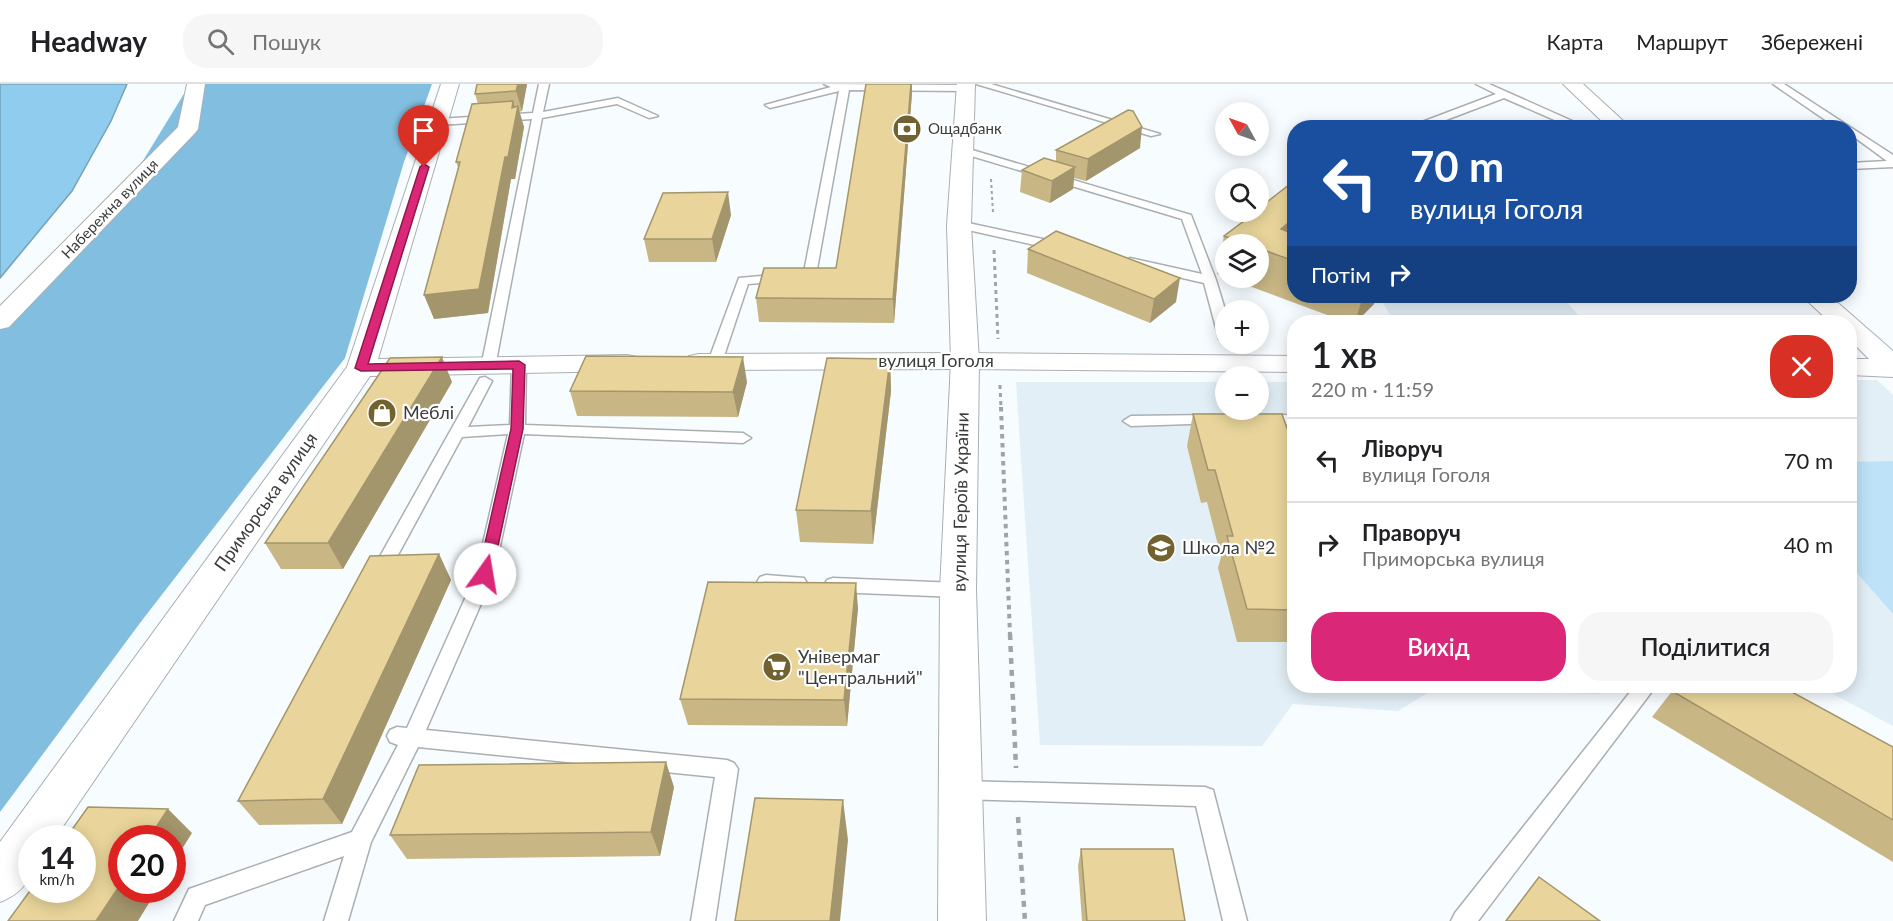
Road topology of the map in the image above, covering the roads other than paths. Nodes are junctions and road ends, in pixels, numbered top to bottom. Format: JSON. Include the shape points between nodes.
{"nodes":[{"id":1,"x":196,"y":84,"type":"edge"},
{"id":2,"x":450,"y":84,"type":"edge"},
{"id":3,"x":544,"y":84,"type":"edge"},
{"id":4,"x":829,"y":84,"type":"edge"},
{"id":5,"x":1481,"y":84,"type":"edge"},
{"id":6,"x":1572,"y":84,"type":"edge"},
{"id":7,"x":1778,"y":84,"type":"edge"},
{"id":8,"x":971,"y":85,"type":"edge"},
{"id":9,"x":845,"y":86,"type":"edge"},
{"id":10,"x":1504,"y":94,"type":"junction"},
{"id":11,"x":770,"y":105,"type":"dead end"},
{"id":12,"x":538,"y":116,"type":"junction"},
{"id":13,"x":653,"y":116,"type":"dead end"},
{"id":14,"x":1436,"y":120,"type":"edge"},
{"id":15,"x":1564,"y":120,"type":"edge"},
{"id":16,"x":1612,"y":120,"type":"edge"},
{"id":17,"x":1833,"y":120,"type":"edge"},
{"id":18,"x":438,"y":122,"type":"junction"},
{"id":19,"x":1155,"y":134,"type":"dead end"},
{"id":20,"x":1857,"y":135,"type":"edge"},
{"id":21,"x":976,"y":154,"type":"junction"},
{"id":22,"x":1893,"y":162,"type":"edge"},
{"id":23,"x":1857,"y":165,"type":"edge"},
{"id":24,"x":959,"y":225,"type":"junction"},
{"id":25,"x":1073,"y":250,"type":"edge"},
{"id":26,"x":1119,"y":260,"type":"edge"},
{"id":27,"x":1210,"y":280,"type":"junction"},
{"id":28,"x":1215,"y":300,"type":"edge"},
{"id":29,"x":1823,"y":303,"type":"edge"},
{"id":30,"x":1837,"y":315,"type":"edge"},
{"id":31,"x":0,"y":321,"type":"edge"},
{"id":32,"x":1857,"y":333,"type":"edge"},
{"id":33,"x":1215,"y":350,"type":"edge"},
{"id":34,"x":1250,"y":354,"type":"edge"},
{"id":35,"x":965,"y":361,"type":"junction"},
{"id":36,"x":715,"y":362,"type":"junction"},
{"id":37,"x":1287,"y":362,"type":"edge"},
{"id":38,"x":519,"y":365,"type":"junction"},
{"id":39,"x":1857,"y":367,"type":"edge"},
{"id":40,"x":1893,"y":367,"type":"edge"},
{"id":41,"x":361,"y":368,"type":"junction"},
{"id":42,"x":487,"y":374,"type":"junction"},
{"id":43,"x":1226,"y":420,"type":"edge"},
{"id":44,"x":1269,"y":420,"type":"edge"},
{"id":45,"x":1287,"y":420,"type":"edge"},
{"id":46,"x":1131,"y":421,"type":"dead end"},
{"id":47,"x":517,"y":429,"type":"junction"},
{"id":48,"x":456,"y":432,"type":"junction"},
{"id":49,"x":742,"y":438,"type":"dead end"},
{"id":50,"x":387,"y":560,"type":"edge"},
{"id":51,"x":766,"y":582,"type":"edge"},
{"id":52,"x":958,"y":590,"type":"junction"},
{"id":53,"x":1641,"y":693,"type":"edge"},
{"id":54,"x":405,"y":737,"type":"junction"},
{"id":55,"x":962,"y":790,"type":"junction"},
{"id":56,"x":360,"y":840,"type":"junction"},
{"id":57,"x":0,"y":880,"type":"edge"},
{"id":58,"x":186,"y":921,"type":"edge"},
{"id":59,"x":336,"y":921,"type":"edge"},
{"id":60,"x":703,"y":921,"type":"edge"},
{"id":61,"x":963,"y":921,"type":"edge"},
{"id":62,"x":1235,"y":921,"type":"edge"},
{"id":63,"x":1463,"y":921,"type":"edge"}],
"edges":[{"from":1,"to":31,"type":"street","name":"Набережна вулиця","via":[[188,129]]},
{"from":2,"to":18,"type":"street","name":"Приморська вулиця"},
{"from":3,"to":12,"type":"lane"},
{"from":4,"to":9,"type":"lane"},
{"from":5,"to":10,"type":"lane"},
{"from":6,"to":16,"type":"street"},
{"from":7,"to":17,"type":"lane"},
{"from":8,"to":9,"type":"lane"},
{"from":8,"to":19,"type":"lane"},
{"from":8,"to":21,"type":"street","name":"вулиця Героїв України"},
{"from":9,"to":11,"type":"lane"},
{"from":9,"to":36,"type":"lane","via":[[810,275],[743,281]]},
{"from":10,"to":14,"type":"lane"},
{"from":10,"to":15,"type":"lane"},
{"from":12,"to":13,"type":"lane","via":[[618,101]]},
{"from":12,"to":18,"type":"lane"},
{"from":12,"to":42,"type":"lane"},
{"from":18,"to":41,"type":"street","name":"Приморська вулиця"},
{"from":20,"to":22,"type":"lane"},
{"from":21,"to":24,"type":"street","name":"вулиця Героїв України"},
{"from":21,"to":27,"type":"lane","via":[[1187,217]]},
{"from":22,"to":23,"type":"lane"},
{"from":24,"to":25,"type":"lane"},
{"from":24,"to":35,"type":"street","name":"вулиця Героїв України"},
{"from":26,"to":27,"type":"lane"},
{"from":27,"to":28,"type":"lane"},
{"from":29,"to":30,"type":"street"},
{"from":32,"to":40,"type":"street"},
{"from":33,"to":35,"type":"street","name":"вулиця Гоголя"},
{"from":34,"to":37,"type":"street","name":"вулиця Гоголя"},
{"from":35,"to":36,"type":"street","name":"вулиця Гоголя"},
{"from":35,"to":52,"type":"street","name":"вулиця Героїв України"},
{"from":36,"to":38,"type":"street","name":"вулиця Гоголя"},
{"from":38,"to":42,"type":"street","name":"вулиця Гоголя"},
{"from":38,"to":47,"type":"lane"},
{"from":39,"to":40,"type":"street"},
{"from":41,"to":42,"type":"street","name":"вулиця Гоголя"},
{"from":41,"to":57,"type":"street","name":"Приморська вулиця"},
{"from":42,"to":48,"type":"lane"},
{"from":43,"to":46,"type":"lane"},
{"from":44,"to":45,"type":"lane"},
{"from":47,"to":48,"type":"lane"},
{"from":47,"to":49,"type":"lane"},
{"from":47,"to":54,"type":"lane","via":[[485,574]]},
{"from":48,"to":50,"type":"lane"},
{"from":51,"to":52,"type":"lane"},
{"from":52,"to":55,"type":"street","name":"вулиця Героїв України"},
{"from":53,"to":63,"type":"lane"},
{"from":54,"to":56,"type":"lane"},
{"from":54,"to":60,"type":"lane","via":[[727,769]]},
{"from":55,"to":61,"type":"street","name":"вулиця Героїв України"},
{"from":55,"to":62,"type":"lane","via":[[1205,796]]},
{"from":56,"to":58,"type":"lane","via":[[197,897]]},
{"from":56,"to":59,"type":"lane"}]}
